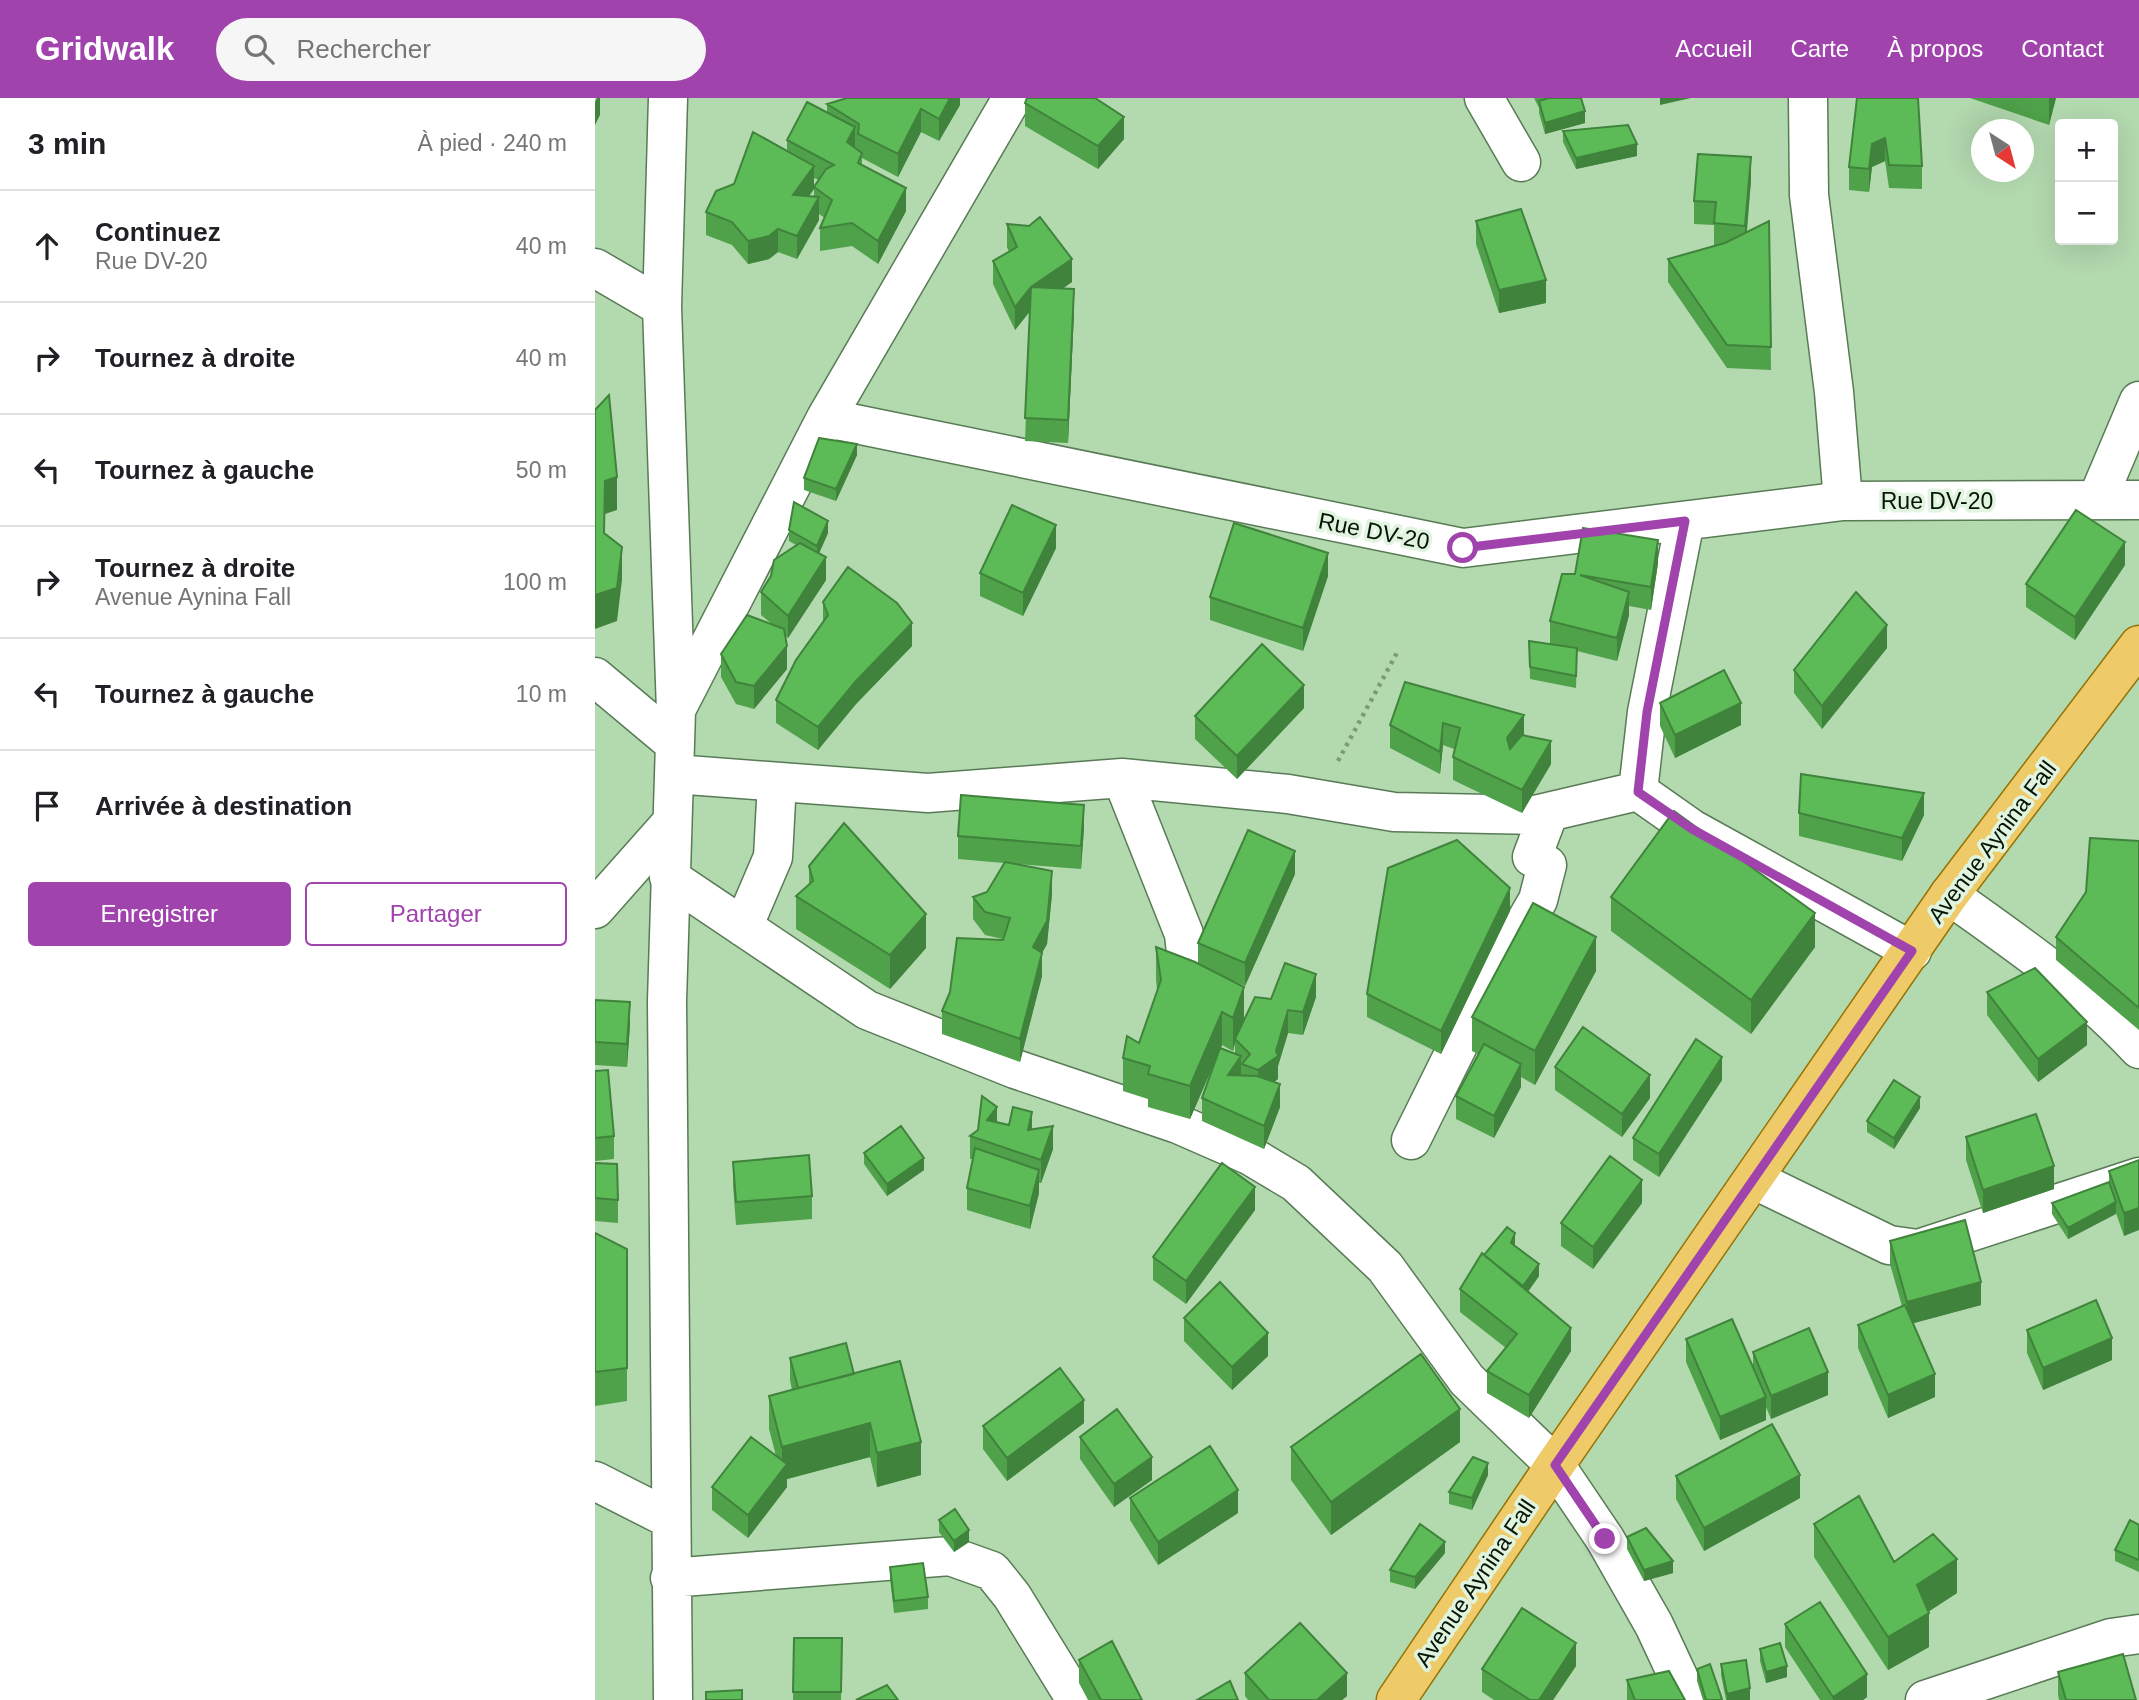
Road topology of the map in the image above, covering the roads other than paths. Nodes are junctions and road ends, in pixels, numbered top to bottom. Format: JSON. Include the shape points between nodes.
{"nodes":[{"id":1,"x":668,"y":98,"type":"edge"},
{"id":2,"x":1012,"y":98,"type":"edge"},
{"id":3,"x":1484,"y":98,"type":"edge"},
{"id":4,"x":1808,"y":98,"type":"edge"},
{"id":5,"x":1521,"y":162,"type":"dead end"},
{"id":6,"x":595,"y":268,"type":"edge"},
{"id":7,"x":662,"y":307,"type":"junction"},
{"id":8,"x":2139,"y":401,"type":"edge"},
{"id":9,"x":826,"y":418,"type":"junction"},
{"id":10,"x":2097,"y":500,"type":"junction"},
{"id":11,"x":2139,"y":500,"type":"edge"},
{"id":12,"x":1843,"y":501,"type":"junction"},
{"id":13,"x":1685,"y":521,"type":"junction"},
{"id":14,"x":2139,"y":645,"type":"edge"},
{"id":15,"x":595,"y":677,"type":"edge"},
{"id":16,"x":675,"y":743,"type":"junction"},
{"id":17,"x":1122,"y":778,"type":"junction"},
{"id":18,"x":777,"y":782,"type":"junction"},
{"id":19,"x":1638,"y":792,"type":"junction"},
{"id":20,"x":1549,"y":812,"type":"junction"},
{"id":21,"x":672,"y":822,"type":"junction"},
{"id":22,"x":669,"y":877,"type":"junction"},
{"id":23,"x":1949,"y":895,"type":"junction"},
{"id":24,"x":595,"y":909,"type":"edge"},
{"id":25,"x":743,"y":927,"type":"junction"},
{"id":26,"x":1912,"y":951,"type":"junction"},
{"id":27,"x":1187,"y":962,"type":"edge"},
{"id":28,"x":2139,"y":1049,"type":"edge"},
{"id":29,"x":1411,"y":1140,"type":"dead end"},
{"id":30,"x":2139,"y":1177,"type":"edge"},
{"id":31,"x":1755,"y":1180,"type":"junction"},
{"id":32,"x":1555,"y":1465,"type":"junction"},
{"id":33,"x":595,"y":1481,"type":"edge"},
{"id":34,"x":670,"y":1519,"type":"junction"},
{"id":35,"x":670,"y":1578,"type":"junction"},
{"id":36,"x":2139,"y":1633,"type":"edge"},
{"id":37,"x":673,"y":1700,"type":"edge"},
{"id":38,"x":1076,"y":1700,"type":"edge"},
{"id":39,"x":1396,"y":1700,"type":"edge"},
{"id":40,"x":1689,"y":1700,"type":"edge"},
{"id":41,"x":1925,"y":1700,"type":"edge"}],
"edges":[{"from":1,"to":7,"type":"street"},
{"from":2,"to":9,"type":"street"},
{"from":3,"to":5,"type":"street"},
{"from":4,"to":12,"type":"street","via":[[1809,195]]},
{"from":6,"to":7,"type":"street"},
{"from":7,"to":16,"type":"street"},
{"from":8,"to":10,"type":"street"},
{"from":9,"to":13,"type":"street","name":"Rue DV-20","via":[[1463,548]]},
{"from":9,"to":16,"type":"street"},
{"from":10,"to":11,"type":"street","name":"Rue DV-20"},
{"from":10,"to":12,"type":"street","name":"Rue DV-20"},
{"from":12,"to":13,"type":"street","name":"Rue DV-20"},
{"from":13,"to":19,"type":"street","via":[[1647,712]]},
{"from":14,"to":23,"type":"main road","name":"Avenue Aynina Fall"},
{"from":15,"to":16,"type":"street"},
{"from":16,"to":18,"type":"street"},
{"from":16,"to":21,"type":"street"},
{"from":17,"to":18,"type":"street","via":[[928,793]]},
{"from":17,"to":20,"type":"street","via":[[1394,812]]},
{"from":17,"to":27,"type":"street","via":[[1184,934]]},
{"from":18,"to":25,"type":"street","via":[[773,857]]},
{"from":19,"to":20,"type":"street"},
{"from":19,"to":26,"type":"street","via":[[1692,829]]},
{"from":20,"to":29,"type":"street","via":[[1532,857],[1547,865],[1538,900],[1482,997]]},
{"from":21,"to":22,"type":"street"},
{"from":21,"to":24,"type":"street"},
{"from":22,"to":25,"type":"street"},
{"from":22,"to":34,"type":"street"},
{"from":23,"to":26,"type":"main road","name":"Avenue Aynina Fall"},
{"from":23,"to":28,"type":"street","via":[[2055,971],[2105,1012]]},
{"from":25,"to":32,"type":"street","via":[[867,1010],[1015,1069],[1178,1124],[1249,1155],[1296,1183],[1385,1267],[1467,1380]]},
{"from":26,"to":31,"type":"main road","name":"Avenue Aynina Fall"},
{"from":30,"to":31,"type":"street","via":[[1917,1249],[1889,1245]]},
{"from":31,"to":32,"type":"main road","name":"Avenue Aynina Fall"},
{"from":32,"to":39,"type":"main road","name":"Avenue Aynina Fall"},
{"from":32,"to":40,"type":"street","via":[[1605,1539],[1654,1625]]},
{"from":33,"to":34,"type":"street"},
{"from":34,"to":35,"type":"street"},
{"from":35,"to":37,"type":"street"},
{"from":35,"to":38,"type":"street","via":[[950,1556],[992,1571],[1012,1595]]},
{"from":36,"to":41,"type":"street","via":[[2111,1638]]}]}
